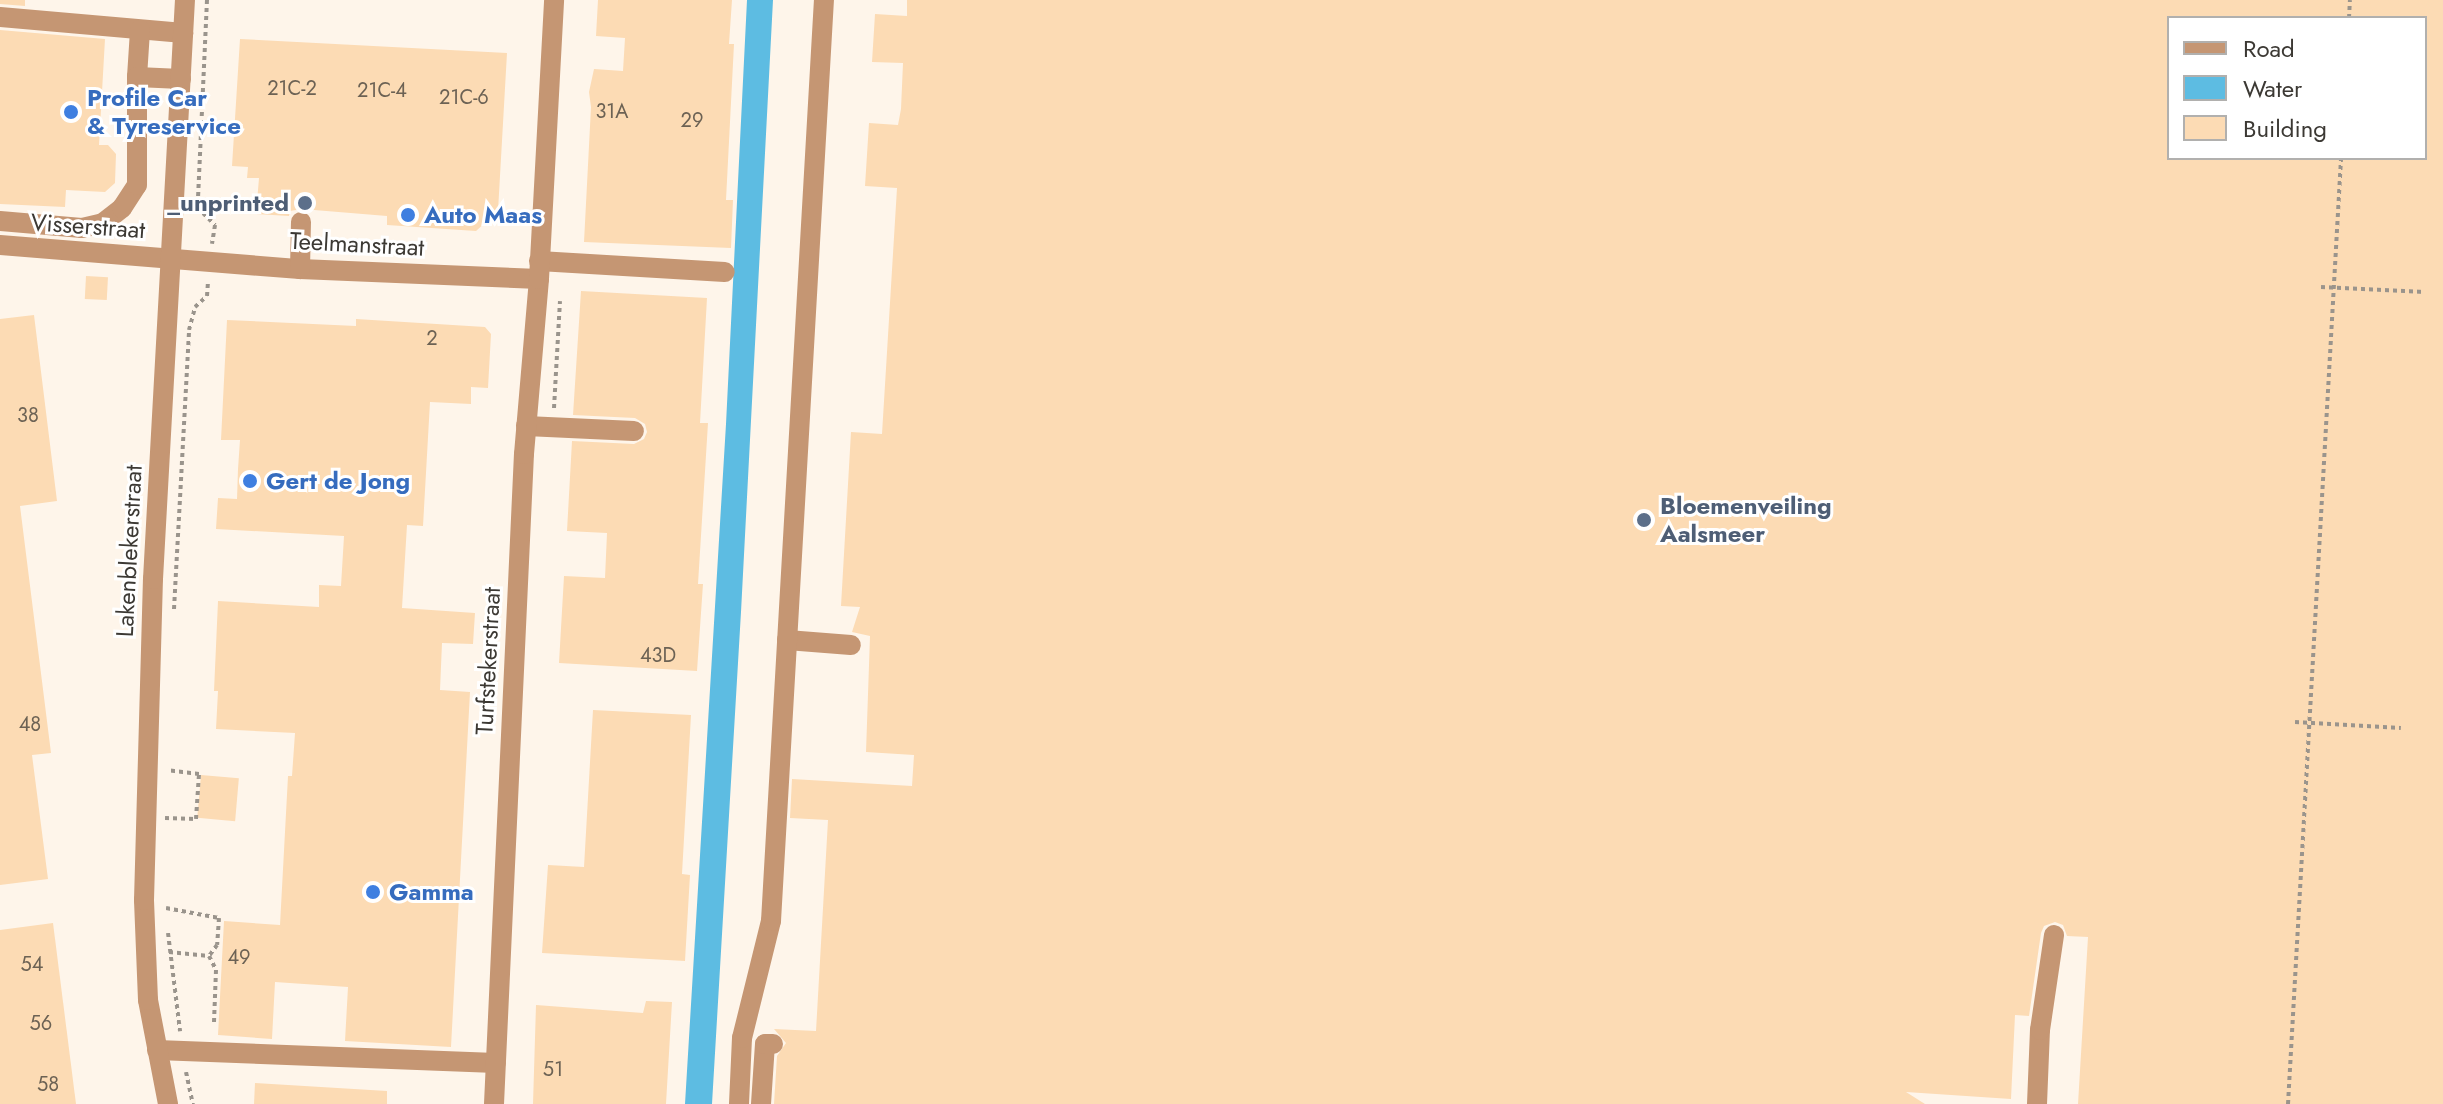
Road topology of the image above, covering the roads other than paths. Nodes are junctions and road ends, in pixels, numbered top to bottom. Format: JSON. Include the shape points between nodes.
{"nodes":[{"id":1,"x":185,"y":0,"type":"edge"},
{"id":2,"x":554,"y":0,"type":"edge"},
{"id":3,"x":824,"y":0,"type":"edge"},
{"id":4,"x":0,"y":17,"type":"edge"},
{"id":5,"x":140,"y":30,"type":"junction"},
{"id":6,"x":183,"y":33,"type":"junction"},
{"id":7,"x":137,"y":77,"type":"junction"},
{"id":8,"x":181,"y":79,"type":"junction"},
{"id":9,"x":0,"y":221,"type":"edge"},
{"id":10,"x":301,"y":222,"type":"dead end"},
{"id":11,"x":37,"y":224,"type":"junction"},
{"id":12,"x":0,"y":245,"type":"edge"},
{"id":13,"x":35,"y":249,"type":"junction"},
{"id":14,"x":172,"y":258,"type":"junction"},
{"id":15,"x":300,"y":269,"type":"junction"},
{"id":16,"x":539,"y":270,"type":"junction"},
{"id":17,"x":725,"y":272,"type":"dead end"},
{"id":18,"x":526,"y":426,"type":"junction"},
{"id":19,"x":634,"y":431,"type":"dead end"},
{"id":20,"x":787,"y":640,"type":"junction"},
{"id":21,"x":851,"y":645,"type":"dead end"},
{"id":22,"x":2054,"y":935,"type":"dead end"},
{"id":23,"x":773,"y":1044,"type":"dead end"},
{"id":24,"x":157,"y":1050,"type":"junction"},
{"id":25,"x":496,"y":1063,"type":"junction"},
{"id":26,"x":168,"y":1104,"type":"edge"},
{"id":27,"x":494,"y":1104,"type":"edge"},
{"id":28,"x":739,"y":1104,"type":"edge"},
{"id":29,"x":761,"y":1104,"type":"edge"},
{"id":30,"x":2037,"y":1104,"type":"edge"}],
"edges":[{"from":1,"to":6,"type":"street","name":"Lakenblekerstraat"},
{"from":2,"to":16,"type":"street","name":"Turfstekerstraat"},
{"from":3,"to":20,"type":"street"},
{"from":4,"to":5,"type":"street"},
{"from":5,"to":6,"type":"street"},
{"from":5,"to":7,"type":"street"},
{"from":6,"to":8,"type":"street","name":"Lakenblekerstraat"},
{"from":7,"to":8,"type":"street"},
{"from":7,"to":11,"type":"street","via":[[137,185],[122,208],[103,223],[82,228]]},
{"from":8,"to":14,"type":"street","name":"Lakenblekerstraat"},
{"from":9,"to":11,"type":"street"},
{"from":10,"to":15,"type":"street"},
{"from":11,"to":13,"type":"street"},
{"from":12,"to":13,"type":"street","name":"Visserstraat"},
{"from":13,"to":14,"type":"street","name":"Visserstraat"},
{"from":14,"to":15,"type":"street","name":"Teelmanstraat"},
{"from":14,"to":24,"type":"street","name":"Lakenblekerstraat","via":[[153,564],[144,900],[148,1000]]},
{"from":15,"to":16,"type":"street","name":"Teelmanstraat"},
{"from":16,"to":17,"type":"street"},
{"from":16,"to":18,"type":"street","name":"Turfstekerstraat"},
{"from":18,"to":19,"type":"street"},
{"from":18,"to":25,"type":"street","name":"Turfstekerstraat"},
{"from":20,"to":21,"type":"street"},
{"from":20,"to":28,"type":"street","via":[[771,921],[742,1038]]},
{"from":22,"to":30,"type":"street","via":[[2040,1030]]},
{"from":23,"to":29,"type":"street","via":[[765,1044]]},
{"from":24,"to":25,"type":"street"},
{"from":24,"to":26,"type":"street","name":"Lakenblekerstraat"},
{"from":25,"to":27,"type":"street","name":"Turfstekerstraat"}]}
